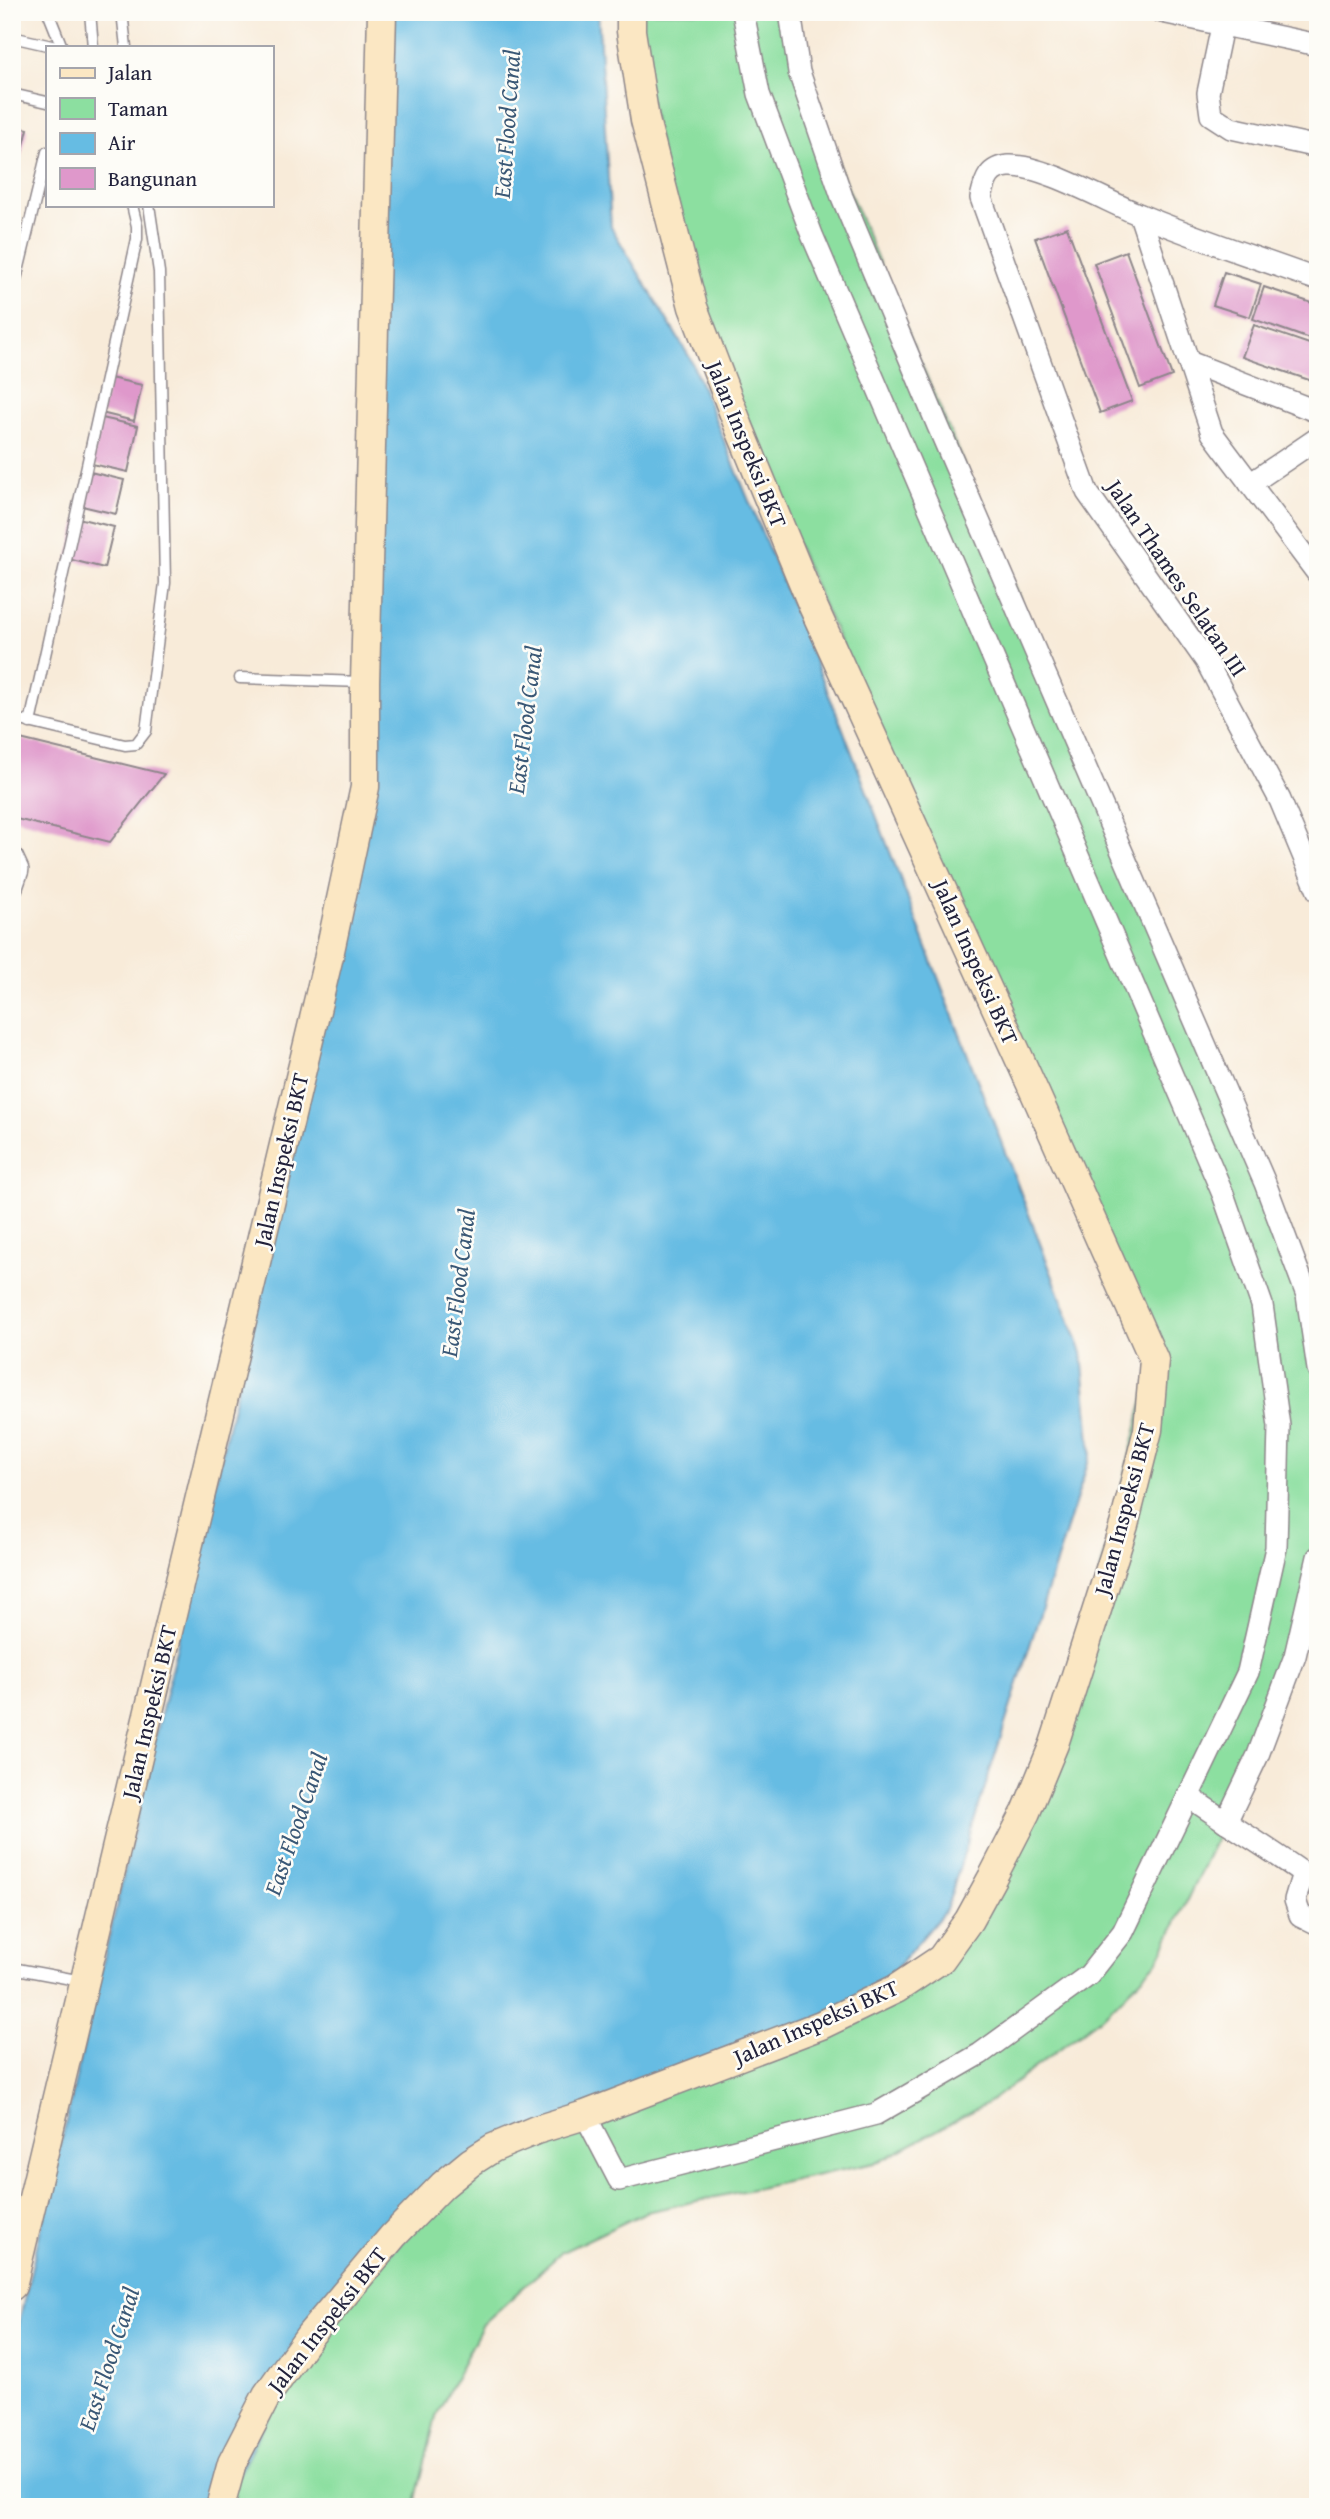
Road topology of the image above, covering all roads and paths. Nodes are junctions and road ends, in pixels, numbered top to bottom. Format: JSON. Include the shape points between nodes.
{"nodes":[{"id":1,"x":48,"y":12,"type":"edge"},
{"id":2,"x":90,"y":12,"type":"edge"},
{"id":3,"x":122,"y":12,"type":"edge"},
{"id":4,"x":382,"y":12,"type":"edge"},
{"id":5,"x":631,"y":12,"type":"edge"},
{"id":6,"x":743,"y":12,"type":"edge"},
{"id":7,"x":790,"y":12,"type":"edge"},
{"id":8,"x":1161,"y":12,"type":"edge"},
{"id":9,"x":1224,"y":19,"type":"edge"},
{"id":10,"x":12,"y":37,"type":"edge"},
{"id":11,"x":1318,"y":45,"type":"edge"},
{"id":12,"x":52,"y":46,"type":"edge"},
{"id":13,"x":62,"y":46,"type":"edge"},
{"id":14,"x":93,"y":46,"type":"edge"},
{"id":15,"x":126,"y":46,"type":"edge"},
{"id":16,"x":12,"y":94,"type":"edge"},
{"id":17,"x":46,"y":102,"type":"edge"},
{"id":18,"x":1318,"y":147,"type":"edge"},
{"id":19,"x":46,"y":156,"type":"edge"},
{"id":20,"x":132,"y":206,"type":"edge"},
{"id":21,"x":149,"y":206,"type":"edge"},
{"id":22,"x":1140,"y":215,"type":"junction"},
{"id":23,"x":1318,"y":280,"type":"edge"},
{"id":24,"x":12,"y":296,"type":"edge"},
{"id":25,"x":1189,"y":362,"type":"junction"},
{"id":26,"x":1318,"y":412,"type":"edge"},
{"id":27,"x":1318,"y":438,"type":"edge"},
{"id":28,"x":1250,"y":484,"type":"junction"},
{"id":29,"x":1318,"y":574,"type":"edge"},
{"id":30,"x":240,"y":678,"type":"dead end"},
{"id":31,"x":366,"y":682,"type":"junction"},
{"id":32,"x":12,"y":718,"type":"edge"},
{"id":33,"x":30,"y":723,"type":"junction"},
{"id":34,"x":12,"y":857,"type":"edge"},
{"id":35,"x":12,"y":887,"type":"edge"},
{"id":36,"x":1318,"y":891,"type":"edge"},
{"id":37,"x":1318,"y":1370,"type":"edge"},
{"id":38,"x":1318,"y":1557,"type":"edge"},
{"id":39,"x":1188,"y":1796,"type":"junction"},
{"id":40,"x":1226,"y":1822,"type":"junction"},
{"id":41,"x":1310,"y":1877,"type":"edge"},
{"id":42,"x":1318,"y":1924,"type":"edge"},
{"id":43,"x":12,"y":1968,"type":"edge"},
{"id":44,"x":85,"y":1982,"type":"junction"},
{"id":45,"x":585,"y":2115,"type":"junction"},
{"id":46,"x":12,"y":2286,"type":"edge"},
{"id":47,"x":220,"y":2507,"type":"edge"}],
"edges":[{"from":1,"to":13,"type":"lane"},
{"from":2,"to":14,"type":"lane"},
{"from":3,"to":15,"type":"lane"},
{"from":4,"to":31,"type":"street","name":"Jalan Inspeksi BKT"},
{"from":5,"to":45,"type":"street","name":"Jalan Inspeksi BKT","via":[[645,120],[690,293],[739,427],[812,604],[1154,1360],[1148,1430],[1125,1525],[1054,1744],[992,1878],[942,1959],[896,1989],[821,2025]]},
{"from":6,"to":39,"type":"street","via":[[758,94],[811,235],[1223,1194],[1262,1305],[1279,1426],[1276,1548],[1248,1672]]},
{"from":7,"to":37,"type":"street","via":[[799,72],[842,197],[1265,1183],[1307,1295]]},
{"from":8,"to":9,"type":"street"},
{"from":9,"to":11,"type":"street"},
{"from":9,"to":18,"type":"street","via":[[1208,93],[1211,115],[1231,128]]},
{"from":10,"to":12,"type":"lane"},
{"from":16,"to":17,"type":"lane"},
{"from":19,"to":24,"type":"lane"},
{"from":20,"to":33,"type":"lane","via":[[137,239]]},
{"from":21,"to":33,"type":"lane","via":[[159,272],[165,583],[146,731],[136,744],[124,745]]},
{"from":22,"to":23,"type":"street"},
{"from":22,"to":25,"type":"street"},
{"from":22,"to":36,"type":"street","name":"Jalan Thames Selatan III","via":[[1029,166],[993,170],[985,179],[981,198],[1087,492],[1206,661],[1280,800]]},
{"from":25,"to":26,"type":"street"},
{"from":25,"to":28,"type":"street","via":[[1212,433]]},
{"from":27,"to":28,"type":"street"},
{"from":28,"to":29,"type":"street"},
{"from":30,"to":31,"type":"lane"},
{"from":31,"to":44,"type":"street","name":"Jalan Inspeksi BKT","via":[[365,787],[351,855]]},
{"from":32,"to":33,"type":"lane"},
{"from":34,"to":35,"type":"street","via":[[18,870]]},
{"from":38,"to":40,"type":"street","via":[[1295,1656],[1258,1755]]},
{"from":39,"to":40,"type":"street"},
{"from":39,"to":45,"type":"street","via":[[1123,1932],[1088,1975],[979,2054],[876,2114],[620,2179]]},
{"from":40,"to":41,"type":"street"},
{"from":41,"to":42,"type":"street","via":[[1295,1900],[1300,1915]]},
{"from":43,"to":44,"type":"lane"},
{"from":44,"to":46,"type":"street","name":"Jalan Inspeksi BKT"},
{"from":45,"to":47,"type":"street","name":"Jalan Inspeksi BKT","via":[[493,2148],[443,2185],[393,2236],[310,2335],[267,2395],[232,2463]]}]}
